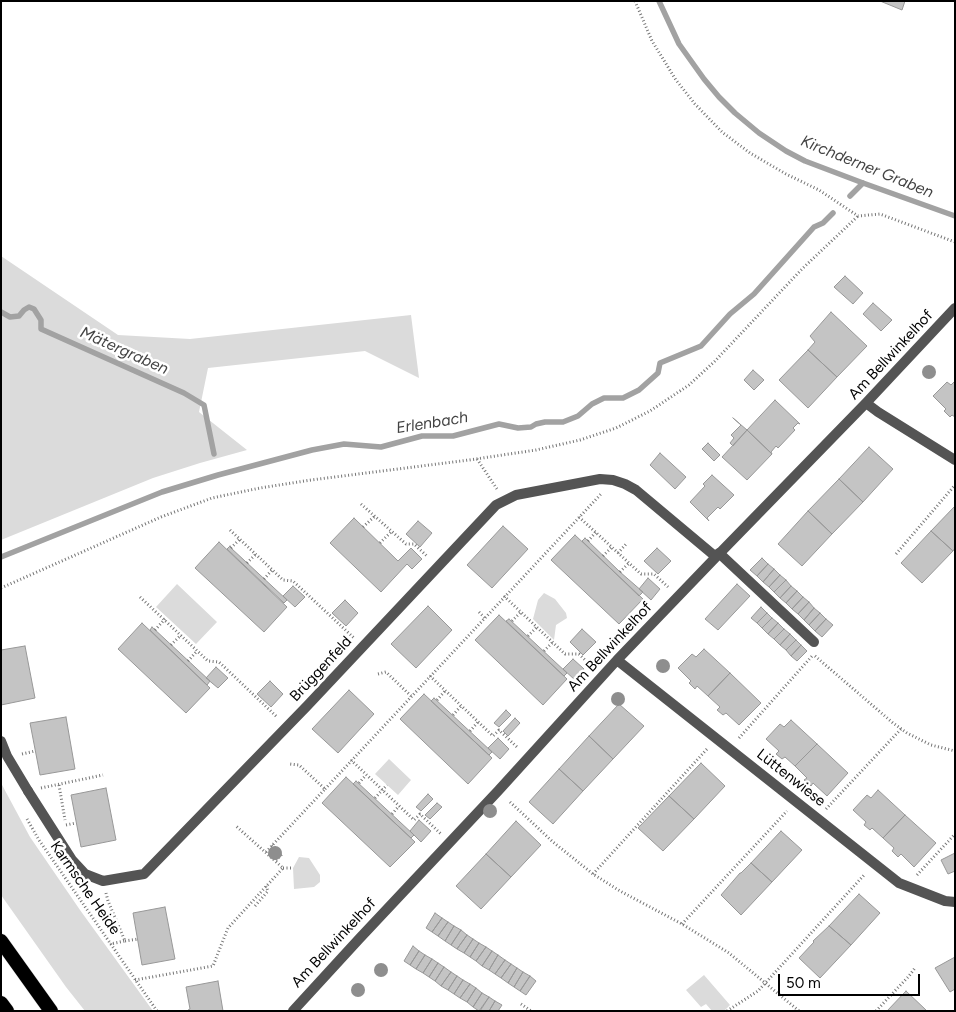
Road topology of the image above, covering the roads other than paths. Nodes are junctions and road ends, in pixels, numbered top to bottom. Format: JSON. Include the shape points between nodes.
{"nodes":[{"id":1,"x":955,"y":308,"type":"edge"},
{"id":2,"x":866,"y":403,"type":"junction"},
{"id":3,"x":955,"y":460,"type":"edge"},
{"id":4,"x":718,"y":555,"type":"junction"},
{"id":5,"x":814,"y":642,"type":"road end"},
{"id":6,"x":618,"y":660,"type":"junction"},
{"id":7,"x":1,"y":741,"type":"edge"},
{"id":8,"x":955,"y":902,"type":"edge"},
{"id":9,"x":1,"y":941,"type":"edge"},
{"id":10,"x":1,"y":1003,"type":"edge"},
{"id":11,"x":7,"y":1011,"type":"edge"},
{"id":12,"x":51,"y":1011,"type":"edge"},
{"id":13,"x":293,"y":1011,"type":"edge"}],
"edges":[{"from":1,"to":2,"type":"street","name":"Am Bellwinkelhof"},
{"from":2,"to":3,"type":"street"},
{"from":2,"to":4,"type":"street","name":"Am Bellwinkelhof"},
{"from":4,"to":5,"type":"street","name":"Brüggenfeld"},
{"from":4,"to":6,"type":"street","name":"Am Bellwinkelhof"},
{"from":4,"to":7,"type":"street","name":"Brüggenfeld","via":[[636,490],[613,480],[600,479],[504,500],[144,874],[103,881],[84,874],[28,790]]},
{"from":6,"to":8,"type":"street","name":"Lüttenwiese","via":[[893,878],[906,886]]},
{"from":6,"to":13,"type":"street","name":"Am Bellwinkelhof"},
{"from":9,"to":12,"type":"highway"},
{"from":10,"to":11,"type":"highway"}]}
